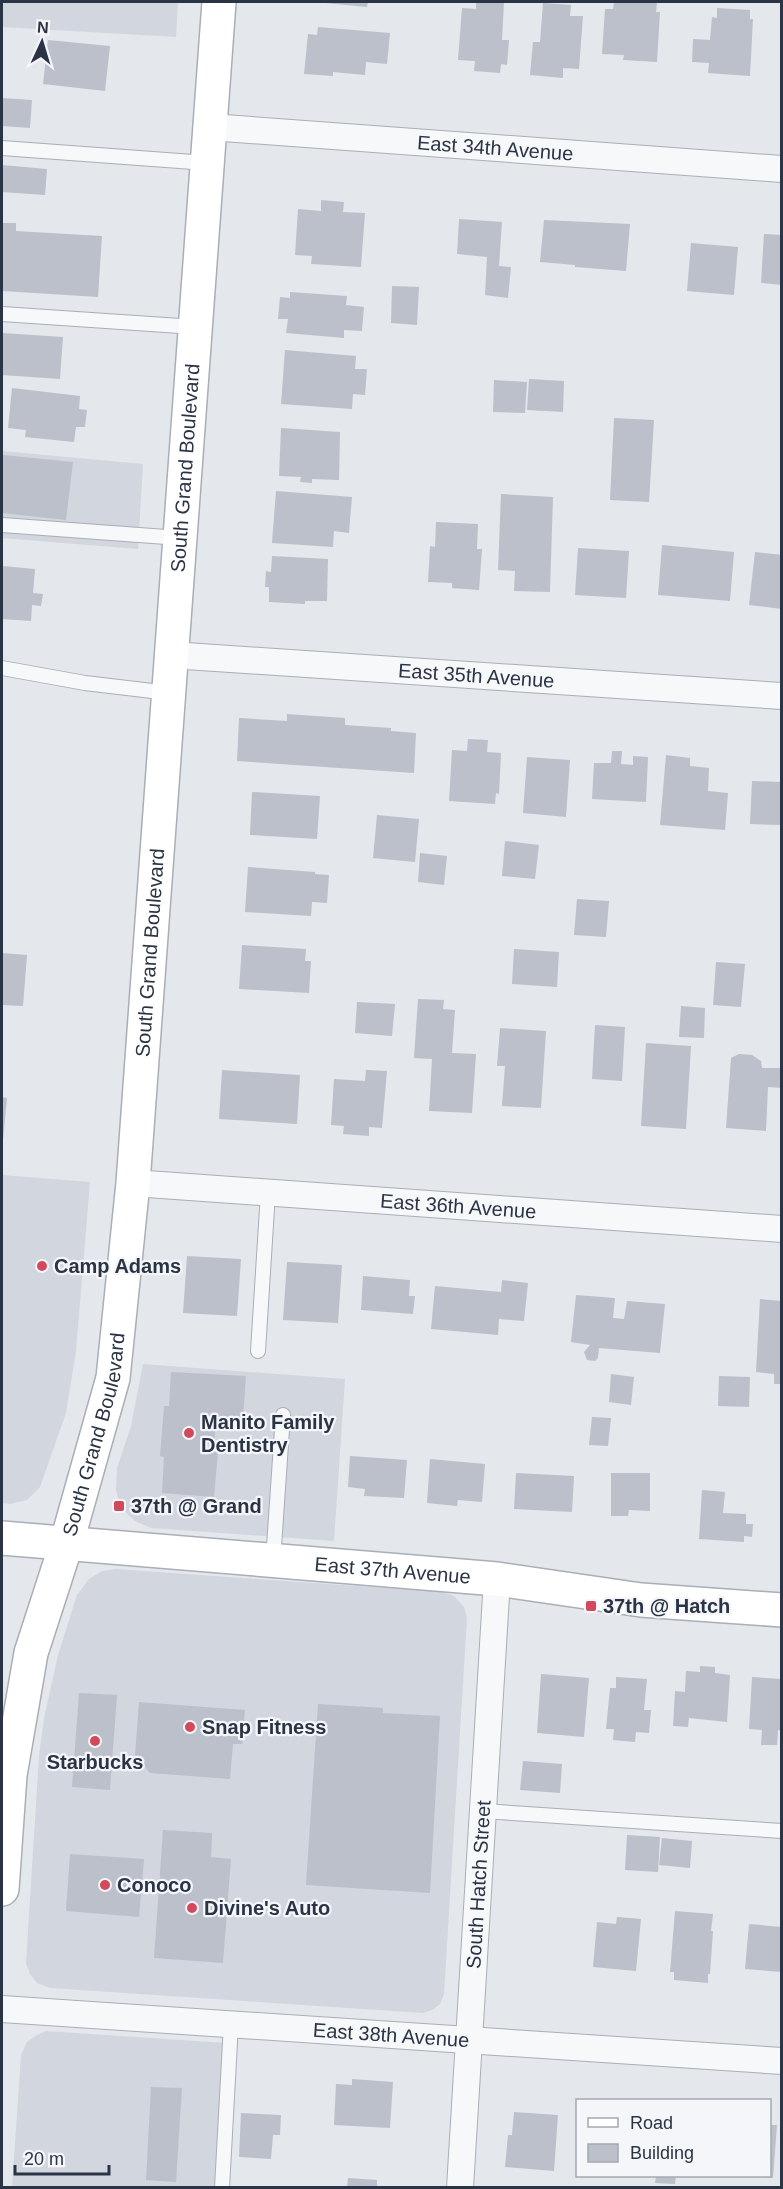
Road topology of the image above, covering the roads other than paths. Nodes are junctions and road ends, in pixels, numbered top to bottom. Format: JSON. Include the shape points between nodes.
{"nodes":[{"id":1,"x":219,"y":2,"type":"edge"},
{"id":2,"x":210,"y":127,"type":"junction"},
{"id":3,"x":2,"y":147,"type":"edge"},
{"id":4,"x":207,"y":163,"type":"junction"},
{"id":5,"x":782,"y":169,"type":"edge"},
{"id":6,"x":2,"y":314,"type":"edge"},
{"id":7,"x":195,"y":327,"type":"junction"},
{"id":8,"x":2,"y":525,"type":"edge"},
{"id":9,"x":180,"y":538,"type":"junction"},
{"id":10,"x":171,"y":655,"type":"junction"},
{"id":11,"x":2,"y":668,"type":"edge"},
{"id":12,"x":169,"y":693,"type":"junction"},
{"id":13,"x":782,"y":696,"type":"edge"},
{"id":14,"x":133,"y":1183,"type":"junction"},
{"id":15,"x":268,"y":1193,"type":"junction"},
{"id":16,"x":782,"y":1229,"type":"edge"},
{"id":17,"x":258,"y":1351,"type":"dead end"},
{"id":18,"x":283,"y":1415,"type":"dead end"},
{"id":19,"x":2,"y":1538,"type":"edge"},
{"id":20,"x":66,"y":1545,"type":"junction"},
{"id":21,"x":273,"y":1561,"type":"junction"},
{"id":22,"x":497,"y":1579,"type":"junction"},
{"id":23,"x":782,"y":1610,"type":"edge"},
{"id":24,"x":483,"y":1811,"type":"junction"},
{"id":25,"x":782,"y":1831,"type":"edge"},
{"id":26,"x":2,"y":1889,"type":"edge"},
{"id":27,"x":2,"y":2009,"type":"edge"},
{"id":28,"x":231,"y":2024,"type":"junction"},
{"id":29,"x":469,"y":2039,"type":"junction"},
{"id":30,"x":782,"y":2061,"type":"edge"},
{"id":31,"x":222,"y":2187,"type":"edge"},
{"id":32,"x":459,"y":2187,"type":"edge"}],
"edges":[{"from":1,"to":2,"type":"main road","name":"South Grand Boulevard"},
{"from":2,"to":4,"type":"main road","name":"South Grand Boulevard"},
{"from":2,"to":5,"type":"street","name":"East 34th Avenue"},
{"from":3,"to":4,"type":"lane"},
{"from":4,"to":7,"type":"main road","name":"South Grand Boulevard"},
{"from":6,"to":7,"type":"lane"},
{"from":7,"to":9,"type":"main road","name":"South Grand Boulevard"},
{"from":8,"to":9,"type":"lane"},
{"from":9,"to":10,"type":"main road","name":"South Grand Boulevard"},
{"from":10,"to":12,"type":"main road","name":"South Grand Boulevard"},
{"from":10,"to":13,"type":"street","name":"East 35th Avenue"},
{"from":11,"to":12,"type":"lane"},
{"from":12,"to":14,"type":"main road","name":"South Grand Boulevard"},
{"from":14,"to":15,"type":"street","name":"East 36th Avenue"},
{"from":14,"to":20,"type":"main road","name":"South Grand Boulevard","via":[[113,1378]]},
{"from":15,"to":16,"type":"street","name":"East 36th Avenue"},
{"from":15,"to":17,"type":"lane"},
{"from":18,"to":21,"type":"lane"},
{"from":19,"to":20,"type":"main road","name":"East 37th Avenue"},
{"from":20,"to":21,"type":"main road","name":"East 37th Avenue"},
{"from":20,"to":26,"type":"main road","name":"South Grand Boulevard","via":[[31,1653],[10,1775]]},
{"from":21,"to":22,"type":"main road","name":"East 37th Avenue"},
{"from":22,"to":23,"type":"main road","name":"East 37th Avenue","via":[[641,1600]]},
{"from":22,"to":24,"type":"street","name":"South Hatch Street"},
{"from":24,"to":25,"type":"lane"},
{"from":24,"to":29,"type":"street","name":"South Hatch Street"},
{"from":27,"to":28,"type":"street","name":"East 38th Avenue"},
{"from":28,"to":29,"type":"street","name":"East 38th Avenue"},
{"from":28,"to":31,"type":"lane"},
{"from":29,"to":30,"type":"street","name":"East 38th Avenue"},
{"from":29,"to":32,"type":"street","name":"South Hatch Street"}]}
